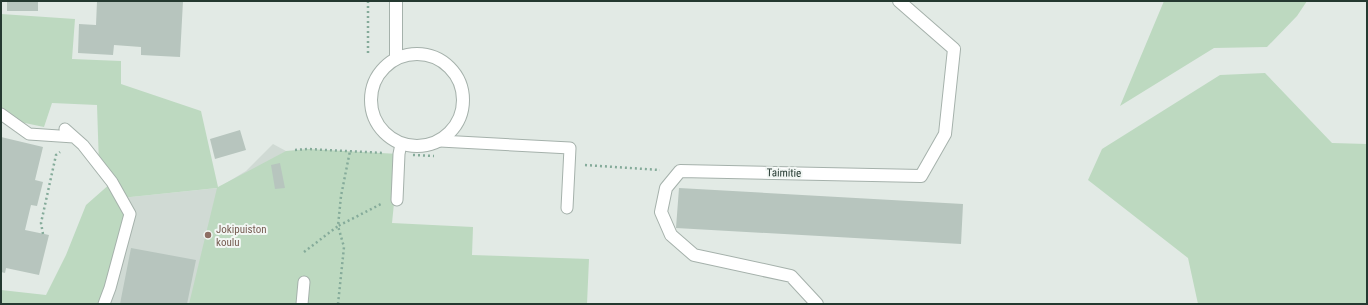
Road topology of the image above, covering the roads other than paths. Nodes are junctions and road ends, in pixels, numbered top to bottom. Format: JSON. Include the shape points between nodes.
{"nodes":[{"id":1,"x":396,"y":1,"type":"edge"},
{"id":2,"x":899,"y":1,"type":"edge"},
{"id":3,"x":396,"y":58,"type":"junction"},
{"id":4,"x":1,"y":114,"type":"edge"},
{"id":5,"x":65,"y":129,"type":"dead end"},
{"id":6,"x":74,"y":137,"type":"junction"},
{"id":7,"x":440,"y":141,"type":"junction"},
{"id":8,"x":401,"y":144,"type":"junction"},
{"id":9,"x":397,"y":200,"type":"road end"},
{"id":10,"x":567,"y":208,"type":"dead end"},
{"id":11,"x":304,"y":282,"type":"dead end"},
{"id":12,"x":104,"y":304,"type":"edge"},
{"id":13,"x":302,"y":304,"type":"edge"},
{"id":14,"x":817,"y":304,"type":"edge"}],
"edges":[{"from":1,"to":3,"type":"street"},
{"from":2,"to":14,"type":"street","name":"Taimitie","via":[[954,49],[945,134],[921,176],[680,172],[666,188],[661,212],[671,235],[694,255],[791,276]]},
{"from":3,"to":7,"type":"street","via":[[411,54],[427,55],[442,61],[458,79],[463,101],[460,117],[452,131]]},
{"from":3,"to":8,"type":"street","via":[[375,80],[370,95],[377,125],[387,136]]},
{"from":4,"to":6,"type":"lane","via":[[29,134]]},
{"from":5,"to":6,"type":"lane"},
{"from":6,"to":12,"type":"lane","via":[[112,182],[130,214]]},
{"from":7,"to":8,"type":"street","via":[[427,146]]},
{"from":7,"to":10,"type":"lane","via":[[570,148]]},
{"from":8,"to":9,"type":"lane"},
{"from":11,"to":13,"type":"lane"}]}
